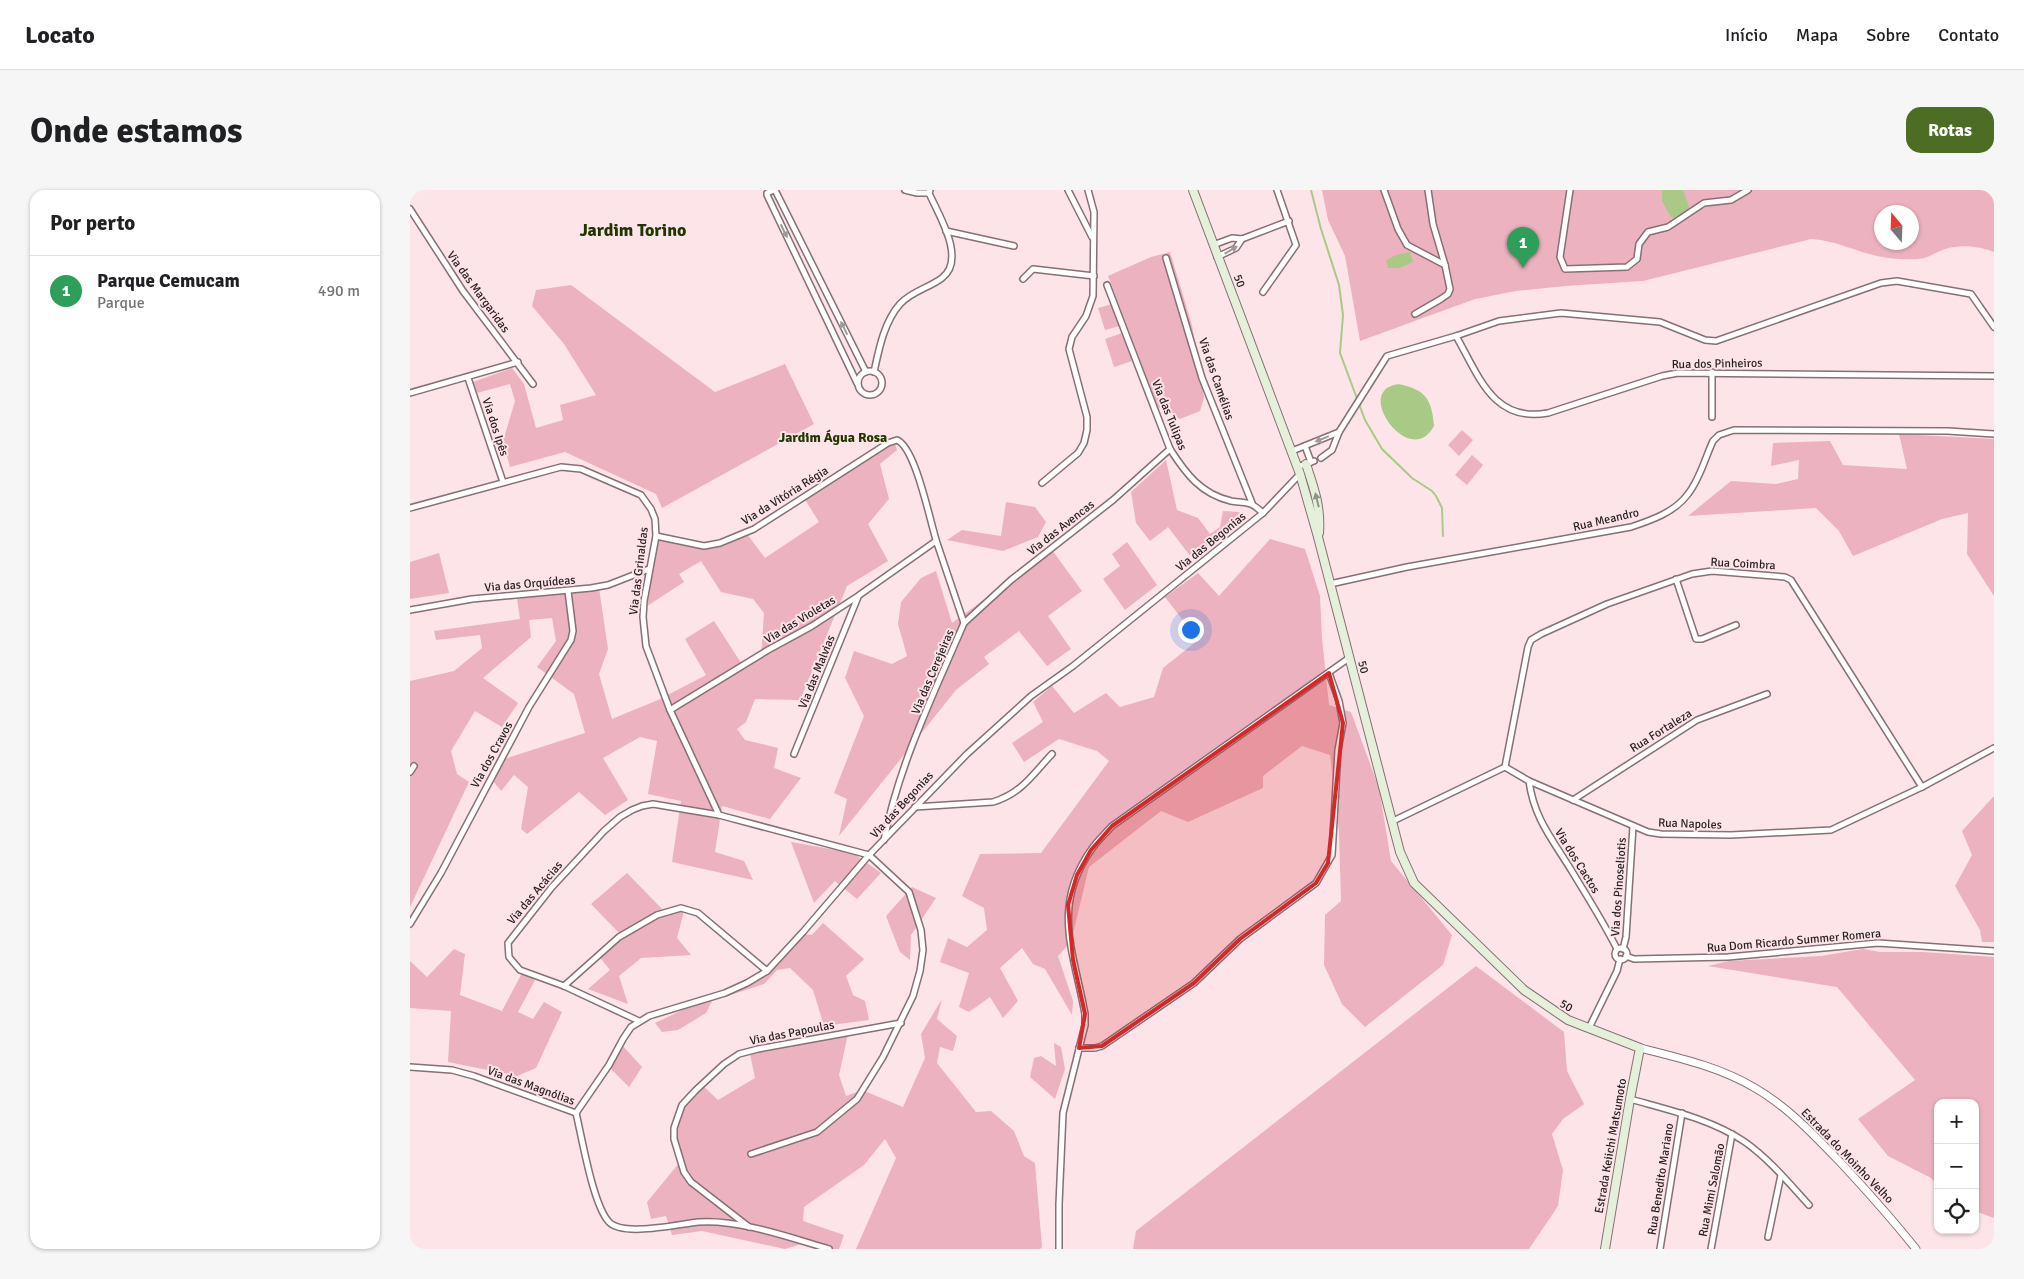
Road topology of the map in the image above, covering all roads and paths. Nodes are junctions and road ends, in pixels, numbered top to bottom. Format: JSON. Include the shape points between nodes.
{"nodes":[{"id":1,"x":774,"y":190,"type":"edge"},
{"id":2,"x":905,"y":190,"type":"edge"},
{"id":3,"x":1068,"y":190,"type":"edge"},
{"id":4,"x":1088,"y":190,"type":"edge"},
{"id":5,"x":1193,"y":190,"type":"edge"},
{"id":6,"x":1277,"y":190,"type":"edge"},
{"id":7,"x":1384,"y":190,"type":"edge"},
{"id":8,"x":1428,"y":190,"type":"edge"},
{"id":9,"x":1570,"y":190,"type":"edge"},
{"id":10,"x":1748,"y":190,"type":"edge"},
{"id":11,"x":930,"y":191,"type":"edge"},
{"id":12,"x":766,"y":192,"type":"edge"},
{"id":13,"x":410,"y":209,"type":"edge"},
{"id":14,"x":1289,"y":221,"type":"junction"},
{"id":15,"x":946,"y":231,"type":"junction"},
{"id":16,"x":1092,"y":237,"type":"junction"},
{"id":17,"x":1242,"y":239,"type":"junction"},
{"id":18,"x":1213,"y":245,"type":"junction"},
{"id":19,"x":1014,"y":246,"type":"dead end"},
{"id":20,"x":1217,"y":257,"type":"junction"},
{"id":21,"x":1166,"y":258,"type":"dead end"},
{"id":22,"x":1445,"y":265,"type":"junction"},
{"id":23,"x":1094,"y":276,"type":"junction"},
{"id":24,"x":1023,"y":279,"type":"dead end"},
{"id":25,"x":1107,"y":285,"type":"dead end"},
{"id":26,"x":1263,"y":292,"type":"dead end"},
{"id":27,"x":1415,"y":314,"type":"dead end"},
{"id":28,"x":1994,"y":327,"type":"edge"},
{"id":29,"x":1456,"y":336,"type":"junction"},
{"id":30,"x":518,"y":362,"type":"junction"},
{"id":31,"x":866,"y":372,"type":"junction"},
{"id":32,"x":874,"y":372,"type":"junction"},
{"id":33,"x":1712,"y":372,"type":"junction"},
{"id":34,"x":1994,"y":376,"type":"edge"},
{"id":35,"x":468,"y":378,"type":"junction"},
{"id":36,"x":858,"y":383,"type":"junction"},
{"id":37,"x":533,"y":384,"type":"dead end"},
{"id":38,"x":410,"y":393,"type":"edge"},
{"id":39,"x":1712,"y":417,"type":"dead end"},
{"id":40,"x":1339,"y":432,"type":"junction"},
{"id":41,"x":1994,"y":434,"type":"edge"},
{"id":42,"x":888,"y":443,"type":"joint"},
{"id":43,"x":1305,"y":446,"type":"junction"},
{"id":44,"x":1170,"y":449,"type":"junction"},
{"id":45,"x":1292,"y":451,"type":"junction"},
{"id":46,"x":1321,"y":458,"type":"dead end"},
{"id":47,"x":1310,"y":462,"type":"junction"},
{"id":48,"x":1298,"y":470,"type":"junction"},
{"id":49,"x":503,"y":482,"type":"junction"},
{"id":50,"x":1042,"y":483,"type":"dead end"},
{"id":51,"x":1252,"y":503,"type":"junction"},
{"id":52,"x":410,"y":508,"type":"edge"},
{"id":53,"x":1262,"y":513,"type":"junction"},
{"id":54,"x":656,"y":536,"type":"junction"},
{"id":55,"x":1318,"y":537,"type":"junction"},
{"id":56,"x":936,"y":541,"type":"junction"},
{"id":57,"x":649,"y":569,"type":"junction"},
{"id":58,"x":1676,"y":579,"type":"junction"},
{"id":59,"x":1330,"y":584,"type":"junction"},
{"id":60,"x":568,"y":591,"type":"junction"},
{"id":61,"x":858,"y":596,"type":"junction"},
{"id":62,"x":410,"y":610,"type":"edge"},
{"id":63,"x":964,"y":623,"type":"junction"},
{"id":64,"x":1736,"y":625,"type":"dead end"},
{"id":65,"x":1349,"y":658,"type":"junction"},
{"id":66,"x":1328,"y":673,"type":"junction"},
{"id":67,"x":1767,"y":694,"type":"dead end"},
{"id":68,"x":670,"y":710,"type":"junction"},
{"id":69,"x":1994,"y":748,"type":"edge"},
{"id":70,"x":794,"y":754,"type":"dead end"},
{"id":71,"x":1052,"y":754,"type":"dead end"},
{"id":72,"x":414,"y":766,"type":"dead end"},
{"id":73,"x":1505,"y":767,"type":"junction"},
{"id":74,"x":410,"y":772,"type":"edge"},
{"id":75,"x":1529,"y":781,"type":"junction"},
{"id":76,"x":1922,"y":786,"type":"junction"},
{"id":77,"x":1573,"y":800,"type":"junction"},
{"id":78,"x":914,"y":807,"type":"junction"},
{"id":79,"x":719,"y":815,"type":"junction"},
{"id":80,"x":1393,"y":821,"type":"junction"},
{"id":81,"x":1633,"y":826,"type":"junction"},
{"id":82,"x":883,"y":840,"type":"junction"},
{"id":83,"x":868,"y":855,"type":"junction"},
{"id":84,"x":410,"y":924,"type":"edge"},
{"id":85,"x":1617,"y":949,"type":"junction"},
{"id":86,"x":1624,"y":949,"type":"junction"},
{"id":87,"x":1994,"y":951,"type":"edge"},
{"id":88,"x":1626,"y":956,"type":"junction"},
{"id":89,"x":1620,"y":960,"type":"junction"},
{"id":90,"x":767,"y":971,"type":"junction"},
{"id":91,"x":564,"y":986,"type":"junction"},
{"id":92,"x":639,"y":1021,"type":"junction"},
{"id":93,"x":900,"y":1023,"type":"junction"},
{"id":94,"x":1590,"y":1028,"type":"junction"},
{"id":95,"x":1079,"y":1048,"type":"junction"},
{"id":96,"x":1640,"y":1048,"type":"junction"},
{"id":97,"x":410,"y":1067,"type":"edge"},
{"id":98,"x":1630,"y":1099,"type":"junction"},
{"id":99,"x":1682,"y":1113,"type":"junction"},
{"id":100,"x":576,"y":1114,"type":"junction"},
{"id":101,"x":1732,"y":1134,"type":"junction"},
{"id":102,"x":751,"y":1154,"type":"dead end"},
{"id":103,"x":1781,"y":1175,"type":"junction"},
{"id":104,"x":1809,"y":1205,"type":"dead end"},
{"id":105,"x":750,"y":1227,"type":"junction"},
{"id":106,"x":1768,"y":1237,"type":"dead end"},
{"id":107,"x":829,"y":1249,"type":"edge"},
{"id":108,"x":1059,"y":1249,"type":"edge"},
{"id":109,"x":1605,"y":1249,"type":"edge"},
{"id":110,"x":1660,"y":1249,"type":"edge"},
{"id":111,"x":1711,"y":1249,"type":"edge"},
{"id":112,"x":1916,"y":1249,"type":"edge"}],
"edges":[{"from":1,"to":12,"type":"street"},
{"from":31,"to":1,"type":"street","one_way":true},
{"from":2,"to":11,"type":"street","via":[[917,193]]},
{"from":3,"to":16,"type":"street"},
{"from":4,"to":16,"type":"street","via":[[1094,212]]},
{"from":5,"to":18,"type":"main road","name":"50"},
{"from":6,"to":14,"type":"street"},
{"from":7,"to":22,"type":"street","via":[[1407,245]]},
{"from":8,"to":22,"type":"street","via":[[1433,224]]},
{"from":9,"to":10,"type":"street","via":[[1560,257],[1565,269],[1627,267],[1637,259],[1639,244],[1648,232],[1668,227],[1704,202],[1731,200]]},
{"from":11,"to":15,"type":"street"},
{"from":12,"to":36,"type":"street","one_way":true},
{"from":13,"to":30,"type":"street","name":"Via das Margaridas","via":[[463,291]]},
{"from":14,"to":17,"type":"street"},
{"from":14,"to":26,"type":"street","via":[[1296,245]]},
{"from":15,"to":19,"type":"street"},
{"from":15,"to":32,"type":"street","via":[[952,249],[949,269],[944,277],[909,296],[896,309]]},
{"from":16,"to":23,"type":"street"},
{"from":17,"to":18,"type":"street","via":[[1232,238]]},
{"from":20,"to":17,"type":"street","one_way":true,"via":[[1236,248]]},
{"from":18,"to":20,"type":"main road","name":"50"},
{"from":20,"to":45,"type":"main road","name":"50"},
{"from":21,"to":51,"type":"street","name":"Via das Camélias","via":[[1202,378]]},
{"from":22,"to":27,"type":"street","via":[[1450,283],[1448,294]]},
{"from":23,"to":24,"type":"street","via":[[1033,269]]},
{"from":23,"to":50,"type":"street","via":[[1090,306],[1072,337],[1069,349],[1086,409],[1088,430],[1078,453]]},
{"from":25,"to":44,"type":"street","name":"Via das Tulipas"},
{"from":28,"to":29,"type":"street","name":"Rua dos Pinheiros","via":[[1971,294],[1896,281],[1881,283],[1723,341],[1705,340],[1660,322],[1568,313],[1499,321]]},
{"from":29,"to":33,"type":"street","name":"Rua dos Pinheiros","via":[[1488,392],[1504,408],[1524,414],[1548,413],[1669,374]]},
{"from":29,"to":40,"type":"street","name":"Rua dos Pinheiros","via":[[1387,356]]},
{"from":30,"to":35,"type":"street"},
{"from":30,"to":37,"type":"street","name":"Via das Margaridas"},
{"from":31,"to":32,"type":"street"},
{"from":31,"to":36,"type":"street","via":[[859,377]]},
{"from":32,"to":36,"type":"street","via":[[880,376],[882,384],[875,394],[863,393]]},
{"from":33,"to":34,"type":"street","name":"Rua dos Pinheiros"},
{"from":33,"to":39,"type":"street"},
{"from":35,"to":38,"type":"street"},
{"from":35,"to":49,"type":"street","name":"Via dos Ipês"},
{"from":40,"to":43,"type":"street","one_way":true},
{"from":40,"to":46,"type":"street","name":"Rua dos Pinheiros","via":[[1332,450]]},
{"from":41,"to":59,"type":"street","name":"Rua Meandro","via":[[1734,430],[1719,435],[1713,441],[1688,495],[1676,506],[1632,527]]},
{"from":42,"to":54,"type":"street","name":"Via da Vitória Régia","via":[[754,529],[720,543],[704,546]]},
{"from":42,"to":56,"type":"street","name":"Via das Cerejeiras","via":[[900,441],[909,454]]},
{"from":43,"to":45,"type":"street"},
{"from":43,"to":47,"type":"street"},
{"from":44,"to":51,"type":"street","name":"Via das Tulipas","via":[[1190,479],[1202,489],[1214,496]]},
{"from":44,"to":63,"type":"street","name":"Via das Avencas","via":[[1113,500],[1011,580]]},
{"from":45,"to":48,"type":"main road","name":"50"},
{"from":47,"to":48,"type":"street"},
{"from":55,"to":47,"type":"main road","one_way":true,"via":[[1320,509]]},
{"from":48,"to":53,"type":"street"},
{"from":48,"to":55,"type":"main road","name":"50"},
{"from":49,"to":52,"type":"street","name":"Via das Grinaldas"},
{"from":49,"to":54,"type":"street","name":"Via das Grinaldas","via":[[561,467],[580,469],[641,495],[651,509]]},
{"from":51,"to":53,"type":"street"},
{"from":53,"to":78,"type":"street","name":"Via das Begonias","via":[[1073,666],[1031,696]]},
{"from":54,"to":57,"type":"street","name":"Via das Grinaldas"},
{"from":55,"to":59,"type":"main road","name":"50"},
{"from":56,"to":61,"type":"street","name":"Via das Violetas"},
{"from":56,"to":63,"type":"street","name":"Via das Cerejeiras"},
{"from":57,"to":60,"type":"street","name":"Via das Orquídeas","via":[[608,585]]},
{"from":57,"to":68,"type":"street","name":"Via das Grinaldas","via":[[644,632],[650,659]]},
{"from":58,"to":64,"type":"street","via":[[1696,639]]},
{"from":58,"to":73,"type":"street","name":"Rua Coimbra","via":[[1608,604],[1531,640]]},
{"from":58,"to":76,"type":"street","name":"Rua Coimbra","via":[[1712,571],[1792,580]]},
{"from":59,"to":65,"type":"main road","name":"50"},
{"from":60,"to":62,"type":"street","name":"Via das Orquídeas","via":[[472,599]]},
{"from":60,"to":84,"type":"street","name":"Via dos Cravos","via":[[573,631],[571,640],[529,707],[441,873]]},
{"from":61,"to":68,"type":"street","name":"Via das Violetas"},
{"from":61,"to":70,"type":"street","name":"Via das Malvias"},
{"from":63,"to":82,"type":"street","name":"Via das Cerejeiras","via":[[915,740]]},
{"from":65,"to":66,"type":"street"},
{"from":65,"to":80,"type":"main road","name":"50"},
{"from":66,"to":95,"type":"street","via":[[1112,826],[1091,850],[1077,875],[1068,905],[1069,935],[1086,1014]]},
{"from":66,"to":95,"type":"street","via":[[1343,723],[1338,750],[1332,855],[1316,883],[1240,939],[1187,987],[1102,1046]]},
{"from":67,"to":77,"type":"street","name":"Rua Fortaleza","via":[[1698,720]]},
{"from":68,"to":79,"type":"street","name":"Via das Grinaldas"},
{"from":69,"to":76,"type":"street","name":"Rua Napoles"},
{"from":71,"to":78,"type":"street","via":[[1020,788],[1005,798],[964,805]]},
{"from":72,"to":74,"type":"street"},
{"from":73,"to":75,"type":"street","name":"Rua Napoles"},
{"from":73,"to":80,"type":"street"},
{"from":75,"to":77,"type":"street","name":"Rua Napoles"},
{"from":75,"to":85,"type":"street","name":"Via dos Cactos","via":[[1531,798],[1540,821]]},
{"from":76,"to":81,"type":"street","name":"Rua Napoles","via":[[1843,826],[1825,831],[1683,835],[1648,832]]},
{"from":77,"to":81,"type":"street","name":"Rua Napoles"},
{"from":78,"to":82,"type":"street","name":"Via das Begonias"},
{"from":79,"to":83,"type":"street"},
{"from":79,"to":91,"type":"street","name":"Via das Acácias","via":[[653,804],[632,810],[604,831],[552,887],[511,938],[508,952],[520,970]]},
{"from":80,"to":94,"type":"main road","name":"50","via":[[1400,852],[1414,883],[1524,990],[1568,1020]]},
{"from":81,"to":86,"type":"street","name":"Via dos Pinoseliotis"},
{"from":82,"to":83,"type":"street","name":"Via das Begonias"},
{"from":83,"to":90,"type":"street","name":"Via das Begonias"},
{"from":83,"to":93,"type":"street","via":[[909,892],[921,930],[920,971],[914,996]]},
{"from":85,"to":86,"type":"street"},
{"from":85,"to":89,"type":"street","via":[[1615,955]]},
{"from":86,"to":88,"type":"street"},
{"from":87,"to":88,"type":"street","name":"Rua Dom Ricardo Summer Romera","via":[[1878,943],[1702,958]]},
{"from":88,"to":89,"type":"street"},
{"from":89,"to":94,"type":"street","via":[[1618,971]]},
{"from":90,"to":91,"type":"street","via":[[698,913],[682,908],[656,914],[619,937]]},
{"from":90,"to":92,"type":"street","name":"Via das Begonias","via":[[725,993]]},
{"from":91,"to":92,"type":"street","name":"Via das Acácias"},
{"from":92,"to":100,"type":"street","name":"Via das Begonias","via":[[622,1039],[609,1065]]},
{"from":93,"to":102,"type":"street","via":[[857,1099],[817,1132]]},
{"from":93,"to":105,"type":"street","name":"Via das Papoulas","via":[[739,1054],[724,1064],[682,1105],[674,1128],[674,1139],[684,1172],[691,1182]]},
{"from":94,"to":96,"type":"main road","name":"50"},
{"from":95,"to":108,"type":"street","via":[[1063,1113]]},
{"from":96,"to":98,"type":"main road","name":"Estrada Keiichi Matsumoto"},
{"from":96,"to":112,"type":"street","name":"Estrada do Moinho Velho","via":[[1708,1066],[1774,1100],[1819,1140]]},
{"from":97,"to":100,"type":"street","name":"Via das Magnólias","via":[[452,1070],[474,1076]]},
{"from":98,"to":99,"type":"street"},
{"from":98,"to":109,"type":"main road","name":"Estrada Keiichi Matsumoto"},
{"from":99,"to":101,"type":"street"},
{"from":99,"to":110,"type":"street","name":"Rua Benedito Mariano"},
{"from":100,"to":105,"type":"street","name":"Via das Magnólias","via":[[585,1158],[601,1207],[610,1223],[635,1230],[702,1222]]},
{"from":101,"to":103,"type":"street"},
{"from":101,"to":111,"type":"street","name":"Rua Mimi Salomão"},
{"from":103,"to":104,"type":"street"},
{"from":103,"to":106,"type":"street"},
{"from":105,"to":107,"type":"street","name":"Via das Magnólias"}]}
